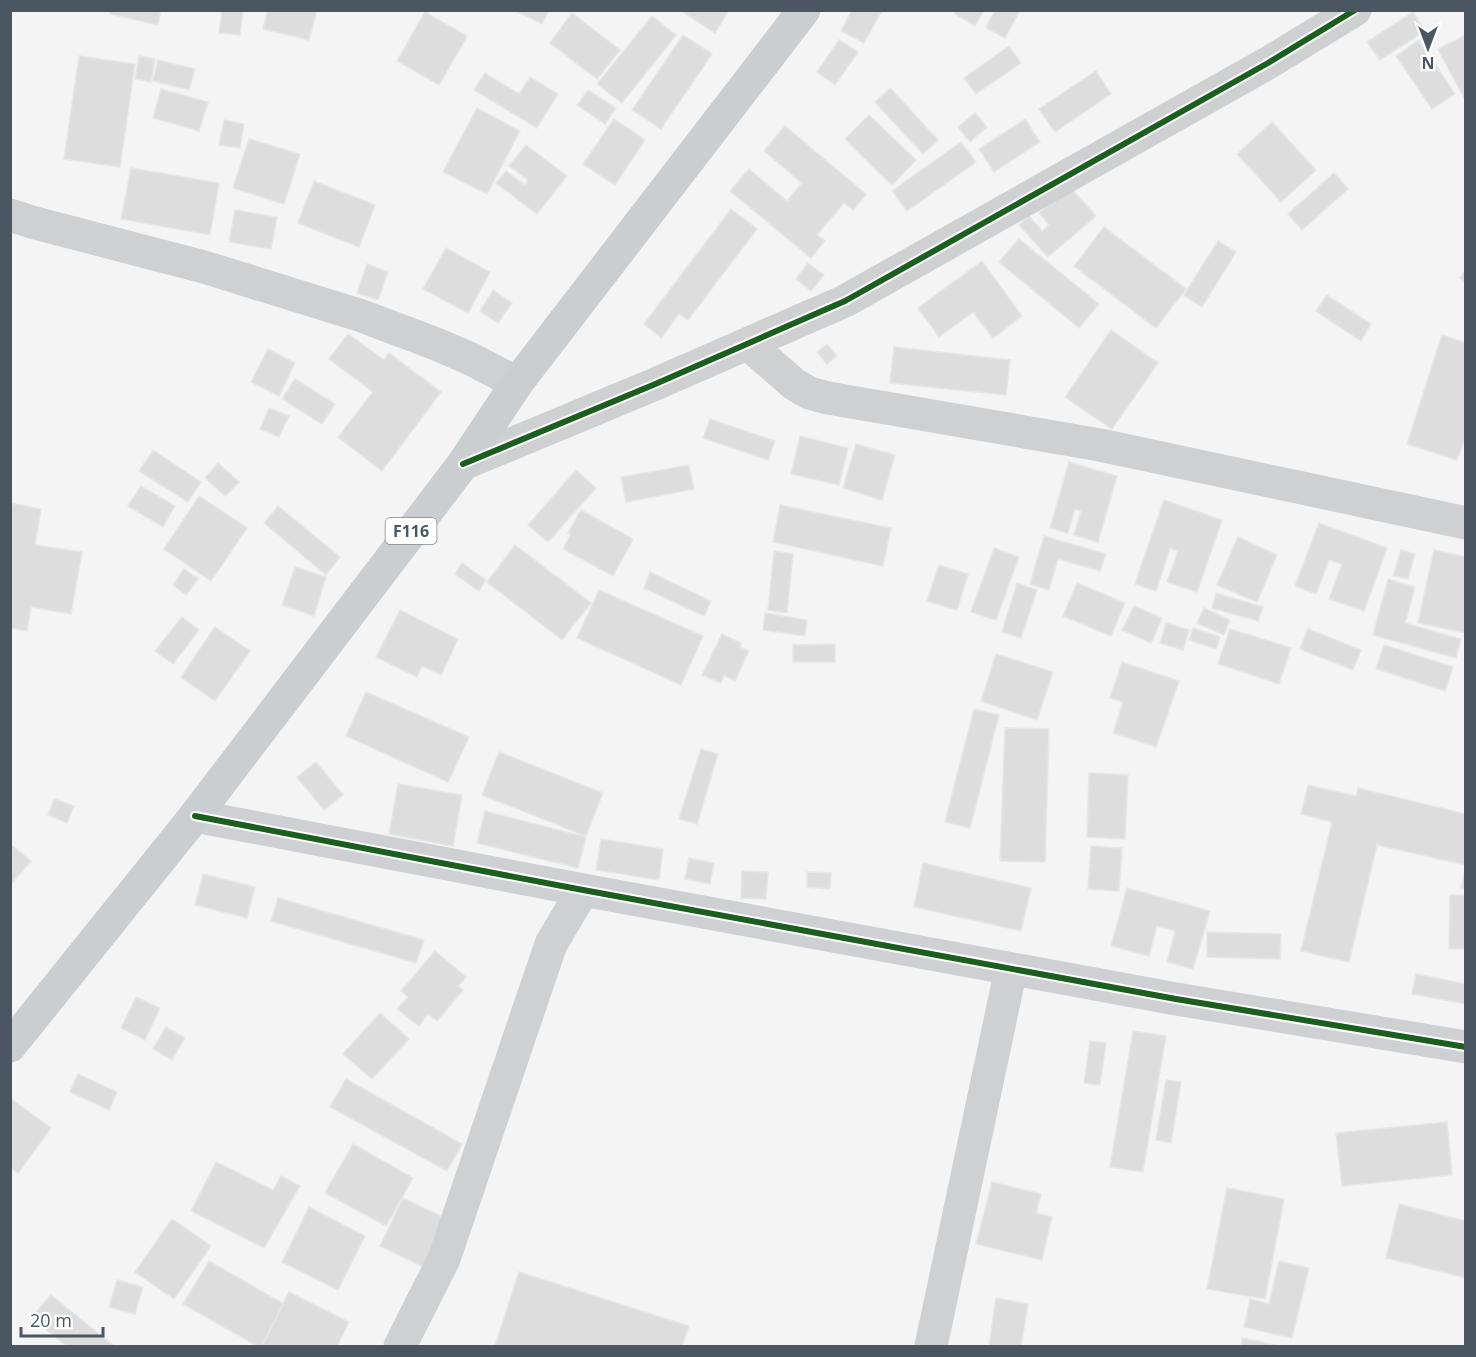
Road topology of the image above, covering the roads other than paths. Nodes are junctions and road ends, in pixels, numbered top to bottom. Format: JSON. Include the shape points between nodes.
{"nodes":[{"id":1,"x":804,"y":10,"type":"edge"},
{"id":2,"x":1355,"y":10,"type":"edge"},
{"id":3,"x":10,"y":214,"type":"edge"},
{"id":4,"x":748,"y":344,"type":"junction"},
{"id":5,"x":517,"y":383,"type":"junction"},
{"id":6,"x":463,"y":464,"type":"junction"},
{"id":7,"x":1466,"y":523,"type":"edge"},
{"id":8,"x":195,"y":816,"type":"junction"},
{"id":9,"x":583,"y":890,"type":"junction"},
{"id":10,"x":1011,"y":969,"type":"junction"},
{"id":11,"x":10,"y":1046,"type":"edge"},
{"id":12,"x":1466,"y":1047,"type":"edge"},
{"id":13,"x":400,"y":1347,"type":"edge"},
{"id":14,"x":931,"y":1347,"type":"edge"}],
"edges":[{"from":1,"to":5,"type":"main road","number":"F116"},
{"from":2,"to":4,"type":"street","via":[[845,302]]},
{"from":3,"to":5,"type":"street","via":[[204,267],[362,316],[463,356]]},
{"from":4,"to":6,"type":"street"},
{"from":4,"to":7,"type":"street","via":[[794,384],[828,398],[1100,445]]},
{"from":5,"to":6,"type":"main road","number":"F116"},
{"from":6,"to":8,"type":"main road","number":"F116"},
{"from":8,"to":9,"type":"street"},
{"from":8,"to":11,"type":"main road","number":"F116"},
{"from":9,"to":10,"type":"street"},
{"from":9,"to":13,"type":"street","via":[[551,944],[444,1259]]},
{"from":10,"to":12,"type":"street"},
{"from":10,"to":14,"type":"street"}]}
